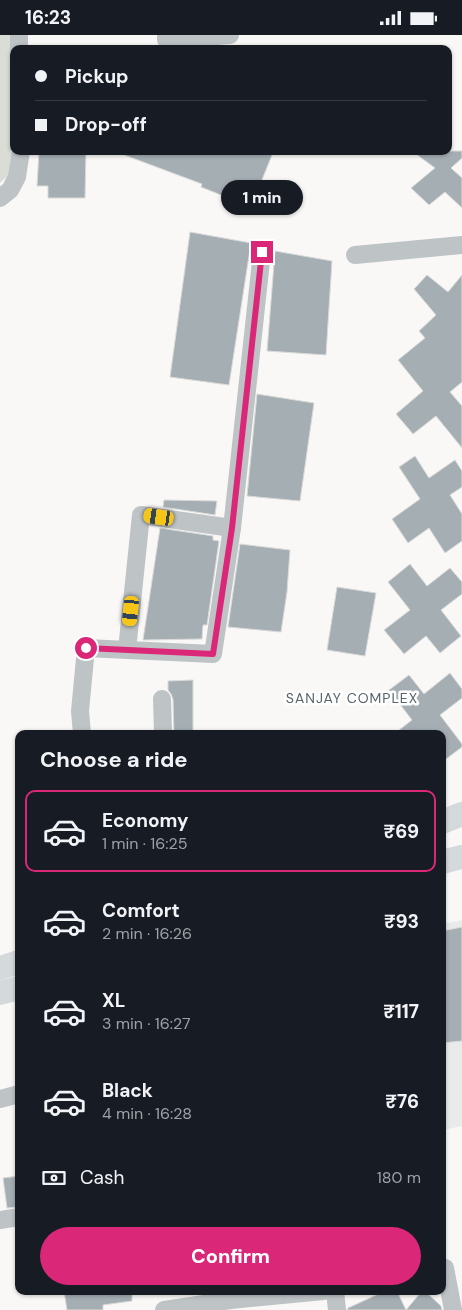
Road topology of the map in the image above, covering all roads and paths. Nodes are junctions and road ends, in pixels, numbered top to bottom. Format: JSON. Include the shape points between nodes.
{"nodes":[{"id":1,"x":166,"y":35,"type":"edge"},
{"id":2,"x":230,"y":35,"type":"edge"},
{"id":3,"x":22,"y":155,"type":"edge"},
{"id":4,"x":0,"y":198,"type":"edge"},
{"id":5,"x":462,"y":245,"type":"edge"},
{"id":6,"x":262,"y":252,"type":"dead end"},
{"id":7,"x":355,"y":255,"type":"dead end"},
{"id":8,"x":232,"y":528,"type":"junction"},
{"id":9,"x":127,"y":650,"type":"junction"},
{"id":10,"x":162,"y":699,"type":"dead end"},
{"id":11,"x":82,"y":730,"type":"edge"},
{"id":12,"x":163,"y":730,"type":"edge"},
{"id":13,"x":462,"y":814,"type":"edge"},
{"id":14,"x":446,"y":820,"type":"edge"},
{"id":15,"x":462,"y":857,"type":"edge"},
{"id":16,"x":446,"y":861,"type":"edge"},
{"id":17,"x":15,"y":963,"type":"edge"},
{"id":18,"x":0,"y":968,"type":"edge"},
{"id":19,"x":15,"y":989,"type":"edge"},
{"id":20,"x":0,"y":993,"type":"edge"},
{"id":21,"x":15,"y":1095,"type":"edge"},
{"id":22,"x":0,"y":1099,"type":"edge"},
{"id":23,"x":15,"y":1218,"type":"edge"},
{"id":24,"x":0,"y":1220,"type":"edge"},
{"id":25,"x":446,"y":1273,"type":"edge"},
{"id":26,"x":287,"y":1295,"type":"edge"},
{"id":27,"x":335,"y":1295,"type":"edge"},
{"id":28,"x":231,"y":1301,"type":"edge"},
{"id":29,"x":164,"y":1310,"type":"edge"},
{"id":30,"x":337,"y":1310,"type":"edge"},
{"id":31,"x":453,"y":1310,"type":"edge"}],
"edges":[{"from":1,"to":2,"type":"street","via":[[166,40]]},
{"from":3,"to":4,"type":"street","via":[[17,177],[10,190]]},
{"from":5,"to":7,"type":"street"},
{"from":6,"to":8,"type":"street"},
{"from":8,"to":9,"type":"street","via":[[213,654]]},
{"from":8,"to":9,"type":"street","via":[[141,515]]},
{"from":9,"to":11,"type":"street","via":[[86,648],[80,711]]},
{"from":10,"to":12,"type":"street"},
{"from":13,"to":14,"type":"main road"},
{"from":15,"to":16,"type":"main road"},
{"from":17,"to":18,"type":"main road"},
{"from":19,"to":20,"type":"main road"},
{"from":21,"to":22,"type":"street"},
{"from":23,"to":24,"type":"street"},
{"from":25,"to":31,"type":"street"},
{"from":26,"to":28,"type":"street"},
{"from":27,"to":30,"type":"street"},
{"from":28,"to":29,"type":"street"}]}
